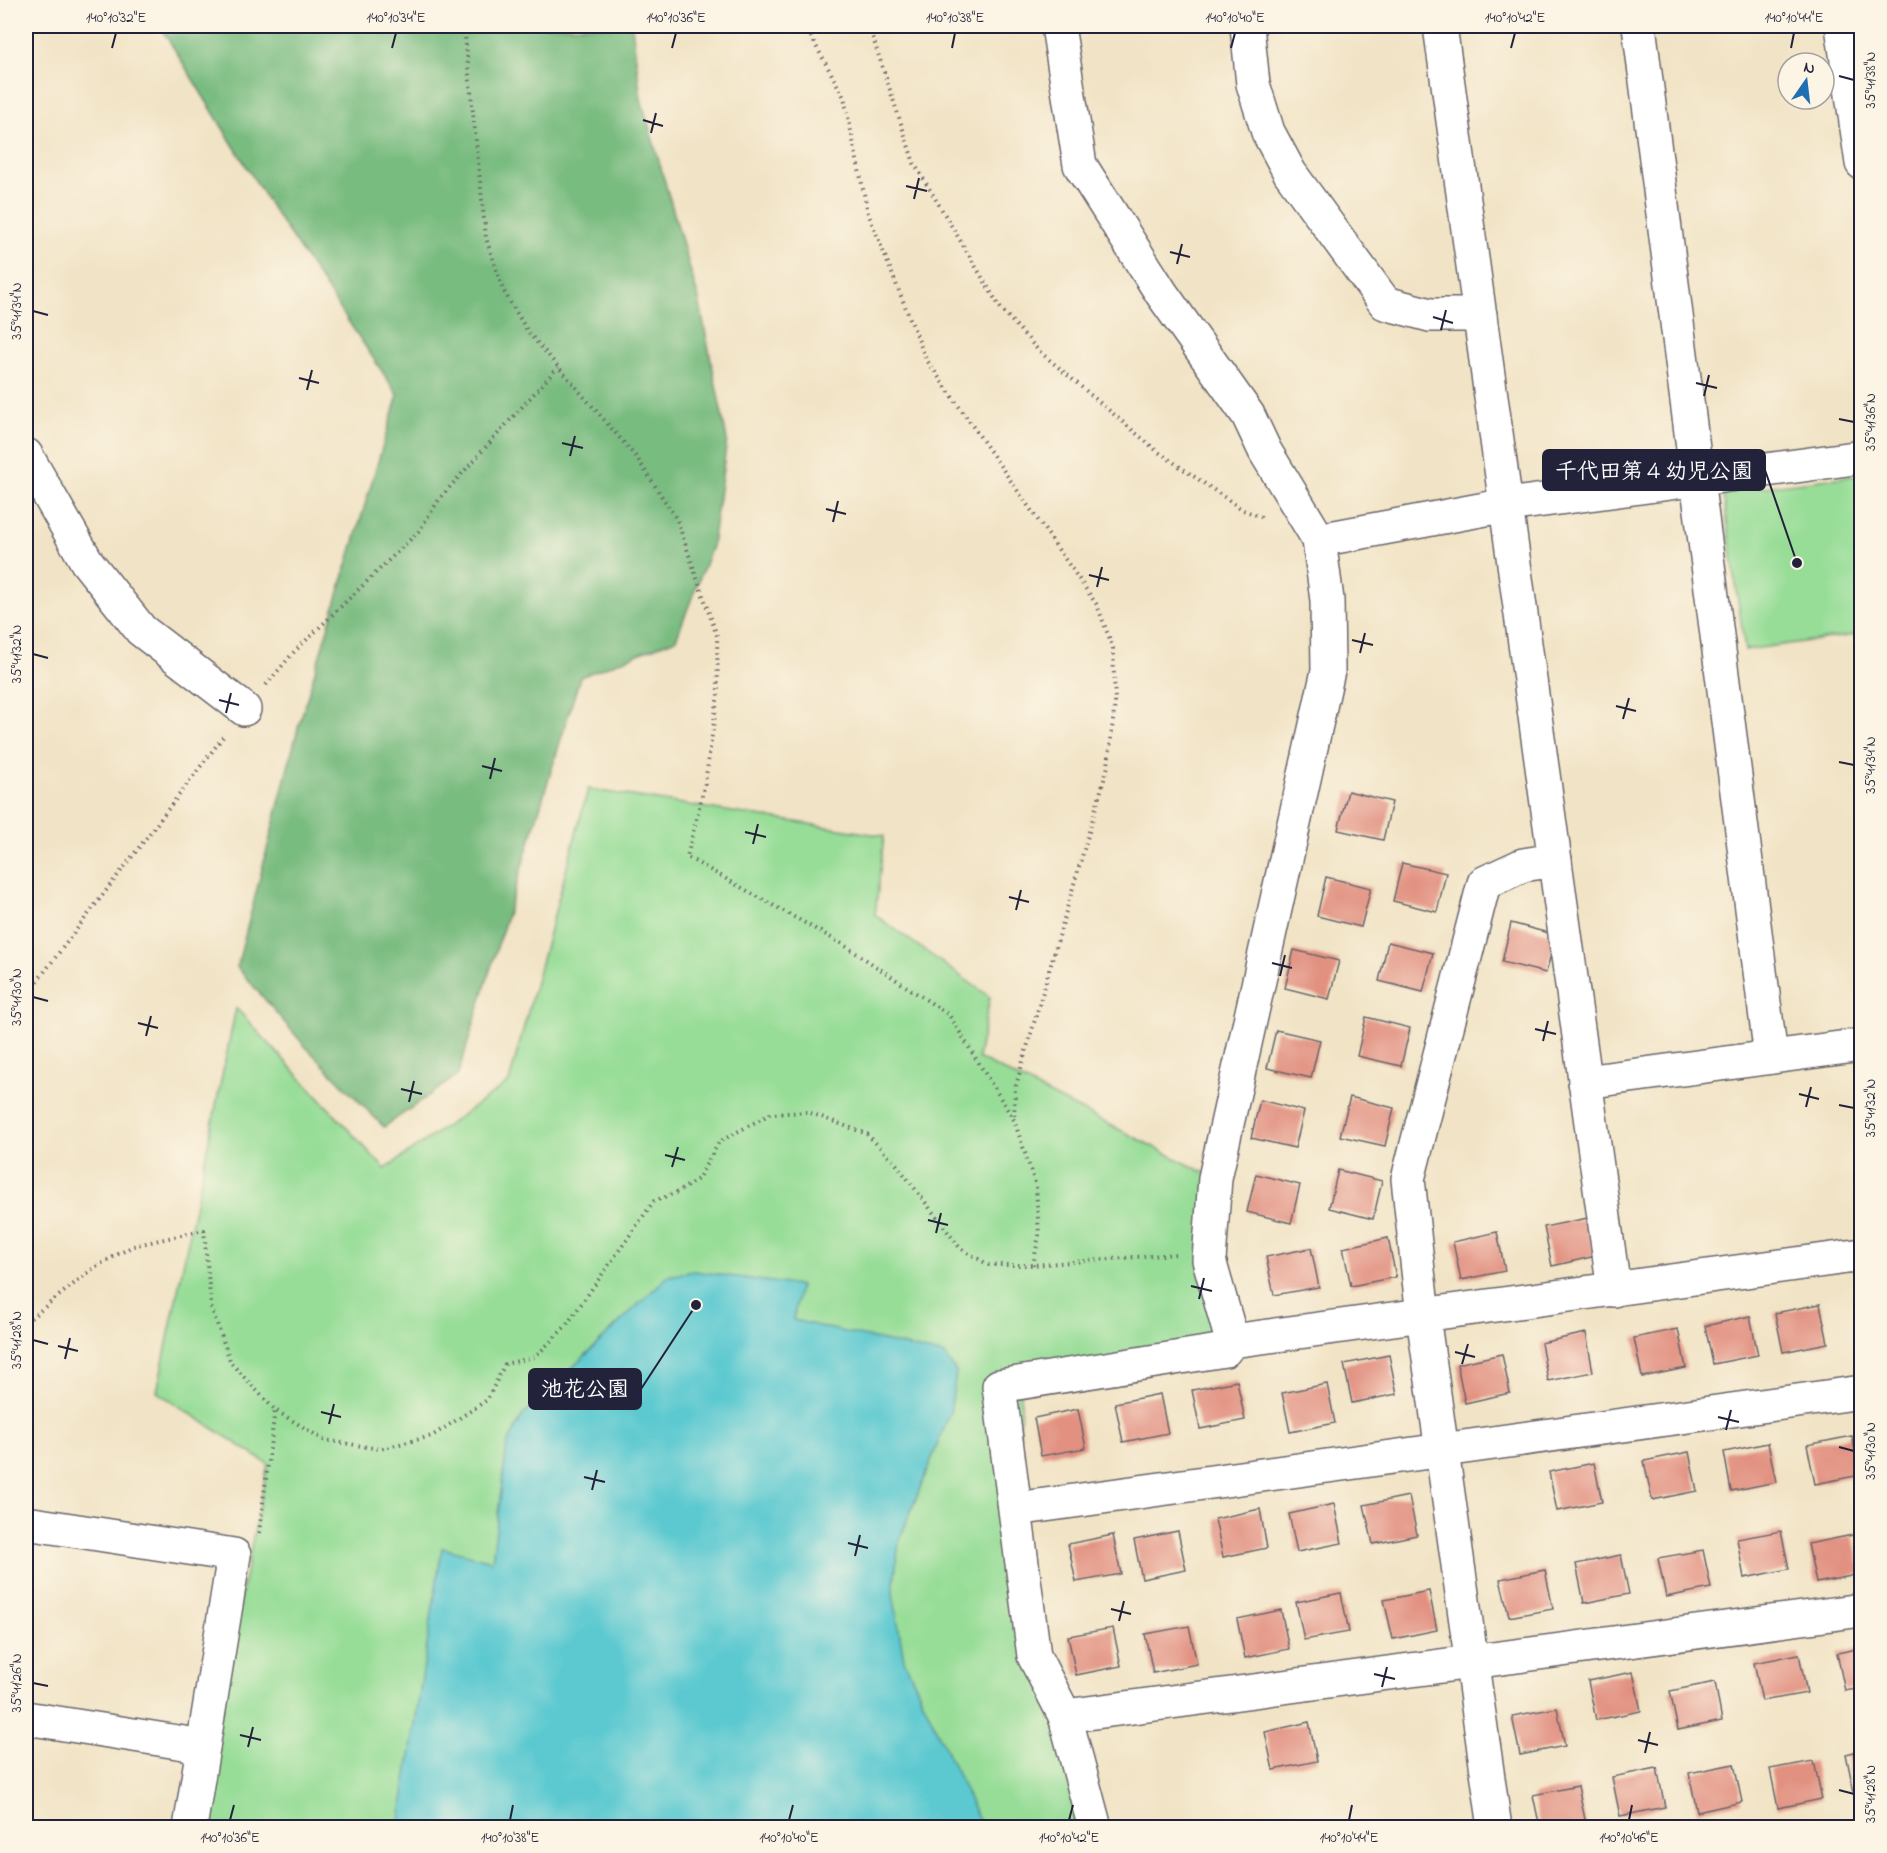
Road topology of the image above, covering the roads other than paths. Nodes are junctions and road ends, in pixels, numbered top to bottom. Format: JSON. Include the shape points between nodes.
{"nodes":[{"id":1,"x":1058,"y":26,"type":"edge"},
{"id":2,"x":1247,"y":26,"type":"edge"},
{"id":3,"x":1440,"y":26,"type":"edge"},
{"id":4,"x":1639,"y":26,"type":"edge"},
{"id":5,"x":1842,"y":26,"type":"edge"},
{"id":6,"x":1855,"y":63,"type":"edge"},
{"id":7,"x":1862,"y":163,"type":"edge"},
{"id":8,"x":1480,"y":315,"type":"junction"},
{"id":9,"x":26,"y":455,"type":"edge"},
{"id":10,"x":1862,"y":457,"type":"edge"},
{"id":11,"x":1697,"y":479,"type":"junction"},
{"id":12,"x":1507,"y":505,"type":"junction"},
{"id":13,"x":1319,"y":540,"type":"junction"},
{"id":14,"x":244,"y":709,"type":"road end"},
{"id":15,"x":1555,"y":860,"type":"junction"},
{"id":16,"x":1862,"y":1045,"type":"edge"},
{"id":17,"x":1771,"y":1057,"type":"junction"},
{"id":18,"x":1585,"y":1082,"type":"junction"},
{"id":19,"x":1862,"y":1255,"type":"edge"},
{"id":20,"x":1614,"y":1290,"type":"junction"},
{"id":21,"x":1423,"y":1316,"type":"junction"},
{"id":22,"x":1232,"y":1341,"type":"junction"},
{"id":23,"x":1862,"y":1392,"type":"edge"},
{"id":24,"x":1442,"y":1450,"type":"junction"},
{"id":25,"x":1016,"y":1509,"type":"junction"},
{"id":26,"x":26,"y":1523,"type":"edge"},
{"id":27,"x":1862,"y":1610,"type":"edge"},
{"id":28,"x":1472,"y":1662,"type":"junction"},
{"id":29,"x":1065,"y":1716,"type":"junction"},
{"id":30,"x":26,"y":1718,"type":"edge"},
{"id":31,"x":203,"y":1746,"type":"junction"},
{"id":32,"x":190,"y":1827,"type":"edge"},
{"id":33,"x":1095,"y":1827,"type":"edge"},
{"id":34,"x":1495,"y":1827,"type":"edge"}],
"edges":[{"from":1,"to":13,"type":"street","via":[[1080,165],[1162,294],[1248,415]]},
{"from":2,"to":8,"type":"street","via":[[1253,84],[1268,132],[1290,173],[1385,303],[1430,315]]},
{"from":3,"to":8,"type":"street"},
{"from":4,"to":11,"type":"street"},
{"from":5,"to":6,"type":"street"},
{"from":6,"to":7,"type":"street"},
{"from":8,"to":12,"type":"street"},
{"from":9,"to":14,"type":"street","via":[[87,562],[141,630]]},
{"from":10,"to":11,"type":"street"},
{"from":11,"to":12,"type":"street"},
{"from":11,"to":17,"type":"street"},
{"from":12,"to":13,"type":"street"},
{"from":12,"to":15,"type":"street"},
{"from":13,"to":22,"type":"street","via":[[1327,600],[1328,671],[1215,1178],[1209,1260]]},
{"from":15,"to":18,"type":"street"},
{"from":15,"to":21,"type":"street","via":[[1523,865],[1484,883],[1408,1179]]},
{"from":16,"to":17,"type":"street"},
{"from":17,"to":18,"type":"street"},
{"from":18,"to":20,"type":"street"},
{"from":19,"to":20,"type":"street"},
{"from":20,"to":21,"type":"street"},
{"from":21,"to":22,"type":"street"},
{"from":21,"to":24,"type":"street"},
{"from":22,"to":25,"type":"street","via":[[1225,1350],[999,1386]]},
{"from":23,"to":24,"type":"street"},
{"from":24,"to":25,"type":"street"},
{"from":24,"to":28,"type":"street"},
{"from":25,"to":29,"type":"street","via":[[1034,1656]]},
{"from":26,"to":31,"type":"street","via":[[234,1555]]},
{"from":27,"to":28,"type":"street"},
{"from":28,"to":29,"type":"street"},
{"from":28,"to":34,"type":"street"},
{"from":29,"to":33,"type":"street"},
{"from":30,"to":31,"type":"street"},
{"from":31,"to":32,"type":"street"}]}
